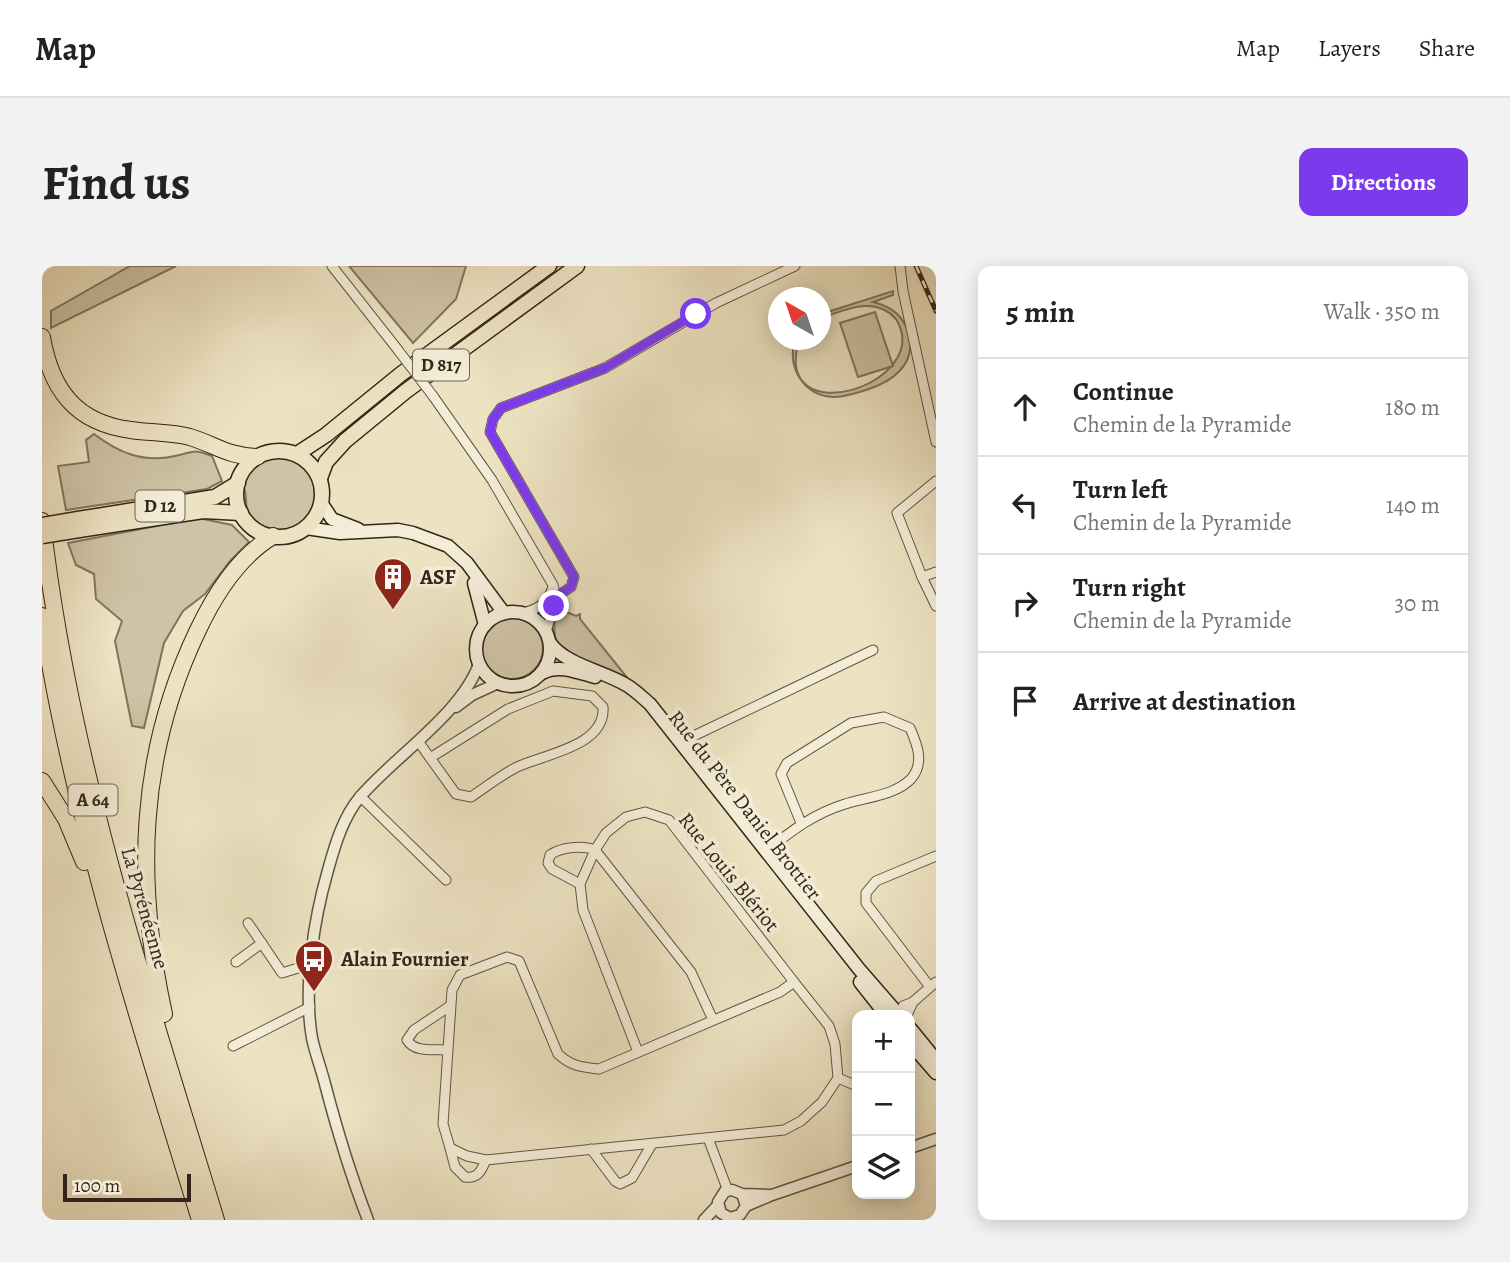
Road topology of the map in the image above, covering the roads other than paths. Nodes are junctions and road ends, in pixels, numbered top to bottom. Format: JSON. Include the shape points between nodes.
{"nodes":[{"id":1,"x":332,"y":266,"type":"edge"},
{"id":2,"x":549,"y":266,"type":"edge"},
{"id":3,"x":578,"y":266,"type":"edge"},
{"id":4,"x":795,"y":266,"type":"edge"},
{"id":5,"x":900,"y":266,"type":"edge"},
{"id":6,"x":42,"y":337,"type":"edge"},
{"id":7,"x":936,"y":442,"type":"edge"},
{"id":8,"x":297,"y":454,"type":"junction"},
{"id":9,"x":257,"y":457,"type":"junction"},
{"id":10,"x":320,"y":478,"type":"junction"},
{"id":11,"x":936,"y":481,"type":"edge"},
{"id":12,"x":237,"y":482,"type":"junction"},
{"id":13,"x":322,"y":504,"type":"junction"},
{"id":14,"x":241,"y":513,"type":"junction"},
{"id":15,"x":42,"y":519,"type":"edge"},
{"id":16,"x":42,"y":524,"type":"edge"},
{"id":17,"x":78,"y":524,"type":"junction"},
{"id":18,"x":306,"y":528,"type":"junction"},
{"id":19,"x":361,"y":530,"type":"junction"},
{"id":20,"x":42,"y":536,"type":"edge"},
{"id":21,"x":273,"y":537,"type":"junction"},
{"id":22,"x":467,"y":563,"type":"junction"},
{"id":23,"x":936,"y":572,"type":"edge"},
{"id":24,"x":922,"y":577,"type":"junction"},
{"id":25,"x":553,"y":585,"type":"junction"},
{"id":26,"x":555,"y":597,"type":"junction"},
{"id":27,"x":936,"y":606,"type":"edge"},
{"id":28,"x":520,"y":612,"type":"junction"},
{"id":29,"x":504,"y":613,"type":"junction"},
{"id":30,"x":42,"y":617,"type":"edge"},
{"id":31,"x":485,"y":625,"type":"junction"},
{"id":32,"x":548,"y":638,"type":"junction"},
{"id":33,"x":873,"y":650,"type":"dead end"},
{"id":34,"x":479,"y":664,"type":"junction"},
{"id":35,"x":542,"y":673,"type":"junction"},
{"id":36,"x":498,"y":683,"type":"junction"},
{"id":37,"x":442,"y":717,"type":"junction"},
{"id":38,"x":418,"y":741,"type":"junction"},
{"id":39,"x":681,"y":742,"type":"junction"},
{"id":40,"x":430,"y":758,"type":"junction"},
{"id":41,"x":42,"y":781,"type":"edge"},
{"id":42,"x":360,"y":796,"type":"junction"},
{"id":43,"x":800,"y":823,"type":"junction"},
{"id":44,"x":595,"y":850,"type":"junction"},
{"id":45,"x":766,"y":851,"type":"junction"},
{"id":46,"x":936,"y":856,"type":"edge"},
{"id":47,"x":95,"y":872,"type":"junction"},
{"id":48,"x":446,"y":880,"type":"dead end"},
{"id":49,"x":580,"y":884,"type":"junction"},
{"id":50,"x":248,"y":923,"type":"dead end"},
{"id":51,"x":262,"y":943,"type":"junction"},
{"id":52,"x":236,"y":962,"type":"dead end"},
{"id":53,"x":311,"y":964,"type":"junction"},
{"id":54,"x":794,"y":982,"type":"junction"},
{"id":55,"x":933,"y":984,"type":"edge"},
{"id":56,"x":450,"y":1006,"type":"junction"},
{"id":57,"x":310,"y":1007,"type":"junction"},
{"id":58,"x":895,"y":1010,"type":"edge"},
{"id":59,"x":895,"y":1010,"type":"edge"},
{"id":60,"x":900,"y":1010,"type":"edge"},
{"id":61,"x":713,"y":1020,"type":"junction"},
{"id":62,"x":915,"y":1034,"type":"edge"},
{"id":63,"x":233,"y":1046,"type":"dead end"},
{"id":64,"x":915,"y":1049,"type":"edge"},
{"id":65,"x":447,"y":1050,"type":"junction"},
{"id":66,"x":638,"y":1052,"type":"junction"},
{"id":67,"x":936,"y":1060,"type":"edge"},
{"id":68,"x":936,"y":1073,"type":"edge"},
{"id":69,"x":173,"y":1074,"type":"junction"},
{"id":70,"x":838,"y":1078,"type":"junction"},
{"id":71,"x":852,"y":1084,"type":"edge"},
{"id":72,"x":708,"y":1138,"type":"junction"},
{"id":73,"x":936,"y":1138,"type":"edge"},
{"id":74,"x":652,"y":1144,"type":"junction"},
{"id":75,"x":915,"y":1146,"type":"edge"},
{"id":76,"x":450,"y":1148,"type":"junction"},
{"id":77,"x":591,"y":1149,"type":"junction"},
{"id":78,"x":486,"y":1160,"type":"junction"},
{"id":79,"x":852,"y":1168,"type":"edge"},
{"id":80,"x":727,"y":1191,"type":"junction"},
{"id":81,"x":742,"y":1194,"type":"junction"},
{"id":82,"x":772,"y":1195,"type":"junction"},
{"id":83,"x":718,"y":1205,"type":"junction"},
{"id":84,"x":746,"y":1206,"type":"junction"},
{"id":85,"x":727,"y":1217,"type":"junction"},
{"id":86,"x":200,"y":1220,"type":"edge"},
{"id":87,"x":216,"y":1220,"type":"edge"},
{"id":88,"x":368,"y":1220,"type":"edge"},
{"id":89,"x":704,"y":1220,"type":"edge"},
{"id":90,"x":713,"y":1220,"type":"edge"}],
"edges":[{"from":1,"to":25,"type":"street","bridge":true,"via":[[492,480]]},
{"from":2,"to":8,"type":"main road","number":"D 817"},
{"from":3,"to":10,"type":"main road","number":"D 817","via":[[345,441],[326,461]]},
{"from":4,"to":26,"type":"street","via":[[716,303],[605,368],[501,408],[493,419],[490,432],[574,577],[571,587]]},
{"from":5,"to":7,"type":"street"},
{"from":6,"to":9,"type":"highway","via":[[53,379],[77,408],[95,420],[113,427],[190,438],[231,454]]},
{"from":8,"to":9,"type":"main road","via":[[276,450]]},
{"from":8,"to":10,"type":"main road"},
{"from":9,"to":12,"type":"main road"},
{"from":10,"to":13,"type":"main road"},
{"from":11,"to":24,"type":"street","via":[[897,513]]},
{"from":12,"to":14,"type":"main road"},
{"from":12,"to":17,"type":"main road","number":"D 12","via":[[215,496]]},
{"from":13,"to":18,"type":"main road"},
{"from":13,"to":19,"type":"main road","via":[[332,519]]},
{"from":14,"to":17,"type":"main road","number":"D 12","via":[[203,511]]},
{"from":14,"to":21,"type":"main road","via":[[254,529]]},
{"from":15,"to":69,"type":"highway","name":"La Pyrénéenne","number":"A 64","via":[[74,722],[118,893]]},
{"from":16,"to":17,"type":"main road","number":"D 12","bridge":true},
{"from":17,"to":20,"type":"main road","number":"D 12","bridge":true},
{"from":18,"to":19,"type":"main road","via":[[340,533]]},
{"from":18,"to":21,"type":"main road"},
{"from":19,"to":22,"type":"main road","via":[[413,533],[449,546]]},
{"from":21,"to":69,"type":"highway","via":[[233,572],[202,620],[170,696],[155,758],[146,824],[145,895]]},
{"from":22,"to":29,"type":"main road"},
{"from":22,"to":31,"type":"main road"},
{"from":23,"to":24,"type":"street"},
{"from":24,"to":27,"type":"street"},
{"from":25,"to":26,"type":"street"},
{"from":25,"to":28,"type":"street","via":[[545,603]]},
{"from":26,"to":32,"type":"street"},
{"from":28,"to":29,"type":"main road"},
{"from":28,"to":32,"type":"main road","via":[[535,619]]},
{"from":29,"to":31,"type":"main road"},
{"from":30,"to":47,"type":"highway","name":"La Pyrénéenne","number":"A 64","via":[[57,708]]},
{"from":31,"to":34,"type":"main road","via":[[477,642]]},
{"from":32,"to":35,"type":"main road","via":[[548,663]]},
{"from":32,"to":39,"type":"main road","name":"Rue du Père Daniel Brottier","via":[[554,649],[570,659],[628,686],[650,704]]},
{"from":33,"to":39,"type":"street"},
{"from":34,"to":36,"type":"main road"},
{"from":34,"to":37,"type":"street","via":[[469,685]]},
{"from":35,"to":36,"type":"main road","via":[[514,687]]},
{"from":35,"to":58,"type":"main road","name":"Rue du Père Daniel Brottier","via":[[566,669],[597,677],[646,710]]},
{"from":36,"to":37,"type":"street"},
{"from":37,"to":38,"type":"street"},
{"from":38,"to":40,"type":"street"},
{"from":38,"to":42,"type":"street"},
{"from":39,"to":45,"type":"main road","name":"Rue du Père Daniel Brottier"},
{"from":40,"to":40,"type":"street","via":[[456,794],[471,797],[514,768],[585,740],[600,727],[603,707],[592,696],[553,691],[508,709]]},
{"from":41,"to":47,"type":"highway","via":[[66,819],[83,862]]},
{"from":42,"to":48,"type":"street"},
{"from":42,"to":53,"type":"street","via":[[336,841],[318,902]]},
{"from":43,"to":43,"type":"street","via":[[845,804],[881,796],[911,779],[919,749],[910,728],[884,717],[851,723],[787,763],[781,774]]},
{"from":43,"to":45,"type":"street"},
{"from":44,"to":49,"type":"street","name":"Rue Louis Blériot"},
{"from":44,"to":49,"type":"street","via":[[561,850],[550,855],[552,869]]},
{"from":44,"to":54,"type":"street","name":"Rue Louis Blériot","via":[[626,817],[645,812],[669,820]]},
{"from":44,"to":61,"type":"street","via":[[691,972]]},
{"from":45,"to":59,"type":"main road","name":"Rue du Père Daniel Brottier"},
{"from":46,"to":55,"type":"street","via":[[876,881],[866,893],[866,903]]},
{"from":47,"to":86,"type":"highway","name":"La Pyrénéenne","number":"A 64"},
{"from":49,"to":66,"type":"street","via":[[583,910]]},
{"from":50,"to":51,"type":"street"},
{"from":51,"to":52,"type":"street"},
{"from":51,"to":53,"type":"street","via":[[282,973]]},
{"from":53,"to":57,"type":"street"},
{"from":54,"to":61,"type":"street"},
{"from":54,"to":70,"type":"street","name":"Rue Louis Blériot","via":[[829,1026]]},
{"from":55,"to":60,"type":"street"},
{"from":56,"to":65,"type":"street"},
{"from":56,"to":65,"type":"street","via":[[414,1030],[407,1040],[416,1049]]},
{"from":56,"to":66,"type":"street","via":[[460,975],[506,957],[519,961],[558,1054],[568,1063],[599,1069]]},
{"from":57,"to":63,"type":"street"},
{"from":57,"to":88,"type":"street","via":[[312,1037],[331,1109]]},
{"from":61,"to":66,"type":"street"},
{"from":62,"to":67,"type":"main road"},
{"from":64,"to":68,"type":"main road"},
{"from":65,"to":76,"type":"street","via":[[443,1124]]},
{"from":69,"to":87,"type":"highway","name":"La Pyrénéenne","number":"A 64"},
{"from":70,"to":71,"type":"street"},
{"from":70,"to":72,"type":"street","via":[[822,1102],[784,1130]]},
{"from":72,"to":74,"type":"street"},
{"from":72,"to":80,"type":"street"},
{"from":73,"to":75,"type":"street"},
{"from":74,"to":77,"type":"street"},
{"from":74,"to":77,"type":"street","via":[[632,1178],[620,1184]]},
{"from":76,"to":78,"type":"street"},
{"from":76,"to":78,"type":"street","via":[[455,1167],[465,1177],[481,1172]]},
{"from":77,"to":78,"type":"street"},
{"from":79,"to":82,"type":"street"},
{"from":80,"to":81,"type":"street"},
{"from":80,"to":83,"type":"street"},
{"from":81,"to":82,"type":"street"},
{"from":81,"to":84,"type":"street"},
{"from":82,"to":84,"type":"street"},
{"from":83,"to":85,"type":"street"},
{"from":83,"to":89,"type":"street"},
{"from":84,"to":85,"type":"street","via":[[740,1215]]},
{"from":85,"to":90,"type":"street"}]}
